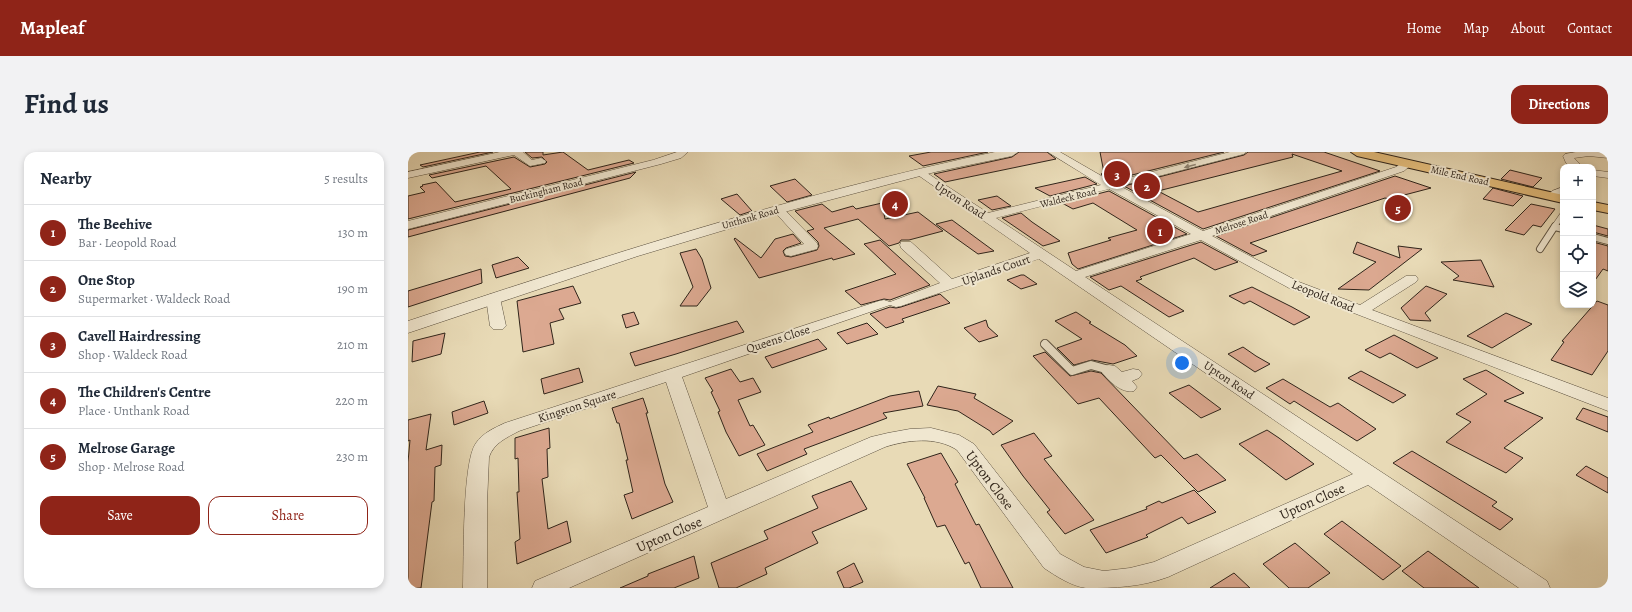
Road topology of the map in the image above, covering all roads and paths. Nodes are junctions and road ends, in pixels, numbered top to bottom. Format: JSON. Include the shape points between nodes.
{"nodes":[{"id":1,"x":513,"y":152,"type":"edge"},
{"id":2,"x":516,"y":152,"type":"edge"},
{"id":3,"x":683,"y":152,"type":"edge"},
{"id":4,"x":1012,"y":152,"type":"edge"},
{"id":5,"x":1053,"y":152,"type":"edge"},
{"id":6,"x":1241,"y":152,"type":"edge"},
{"id":7,"x":1357,"y":152,"type":"edge"},
{"id":8,"x":1608,"y":155,"type":"edge"},
{"id":9,"x":541,"y":161,"type":"dead end"},
{"id":10,"x":1407,"y":164,"type":"junction"},
{"id":11,"x":1573,"y":164,"type":"edge"},
{"id":12,"x":920,"y":173,"type":"junction"},
{"id":13,"x":1596,"y":173,"type":"edge"},
{"id":14,"x":408,"y":175,"type":"edge"},
{"id":15,"x":1608,"y":175,"type":"edge"},
{"id":16,"x":1111,"y":186,"type":"junction"},
{"id":17,"x":1560,"y":195,"type":"edge"},
{"id":18,"x":1596,"y":207,"type":"edge"},
{"id":19,"x":778,"y":208,"type":"junction"},
{"id":20,"x":1608,"y":209,"type":"edge"},
{"id":21,"x":987,"y":217,"type":"junction"},
{"id":22,"x":1560,"y":219,"type":"edge"},
{"id":23,"x":408,"y":225,"type":"edge"},
{"id":24,"x":1555,"y":227,"type":"junction"},
{"id":25,"x":1560,"y":228,"type":"edge"},
{"id":26,"x":1201,"y":236,"type":"junction"},
{"id":27,"x":1596,"y":238,"type":"edge"},
{"id":28,"x":1608,"y":241,"type":"edge"},
{"id":29,"x":906,"y":245,"type":"dead end"},
{"id":30,"x":1540,"y":249,"type":"dead end"},
{"id":31,"x":792,"y":252,"type":"dead end"},
{"id":32,"x":1041,"y":254,"type":"junction"},
{"id":33,"x":1073,"y":276,"type":"junction"},
{"id":34,"x":1411,"y":279,"type":"dead end"},
{"id":35,"x":950,"y":285,"type":"junction"},
{"id":36,"x":493,"y":298,"type":"junction"},
{"id":37,"x":887,"y":304,"type":"joint"},
{"id":38,"x":1361,"y":311,"type":"junction"},
{"id":39,"x":498,"y":326,"type":"dead end"},
{"id":40,"x":408,"y":327,"type":"edge"},
{"id":41,"x":1045,"y":344,"type":"dead end"},
{"id":42,"x":672,"y":374,"type":"junction"},
{"id":43,"x":1123,"y":378,"type":"dead end"},
{"id":44,"x":1608,"y":405,"type":"edge"},
{"id":45,"x":1371,"y":475,"type":"junction"},
{"id":46,"x":720,"y":511,"type":"junction"},
{"id":47,"x":475,"y":588,"type":"edge"},
{"id":48,"x":544,"y":588,"type":"edge"},
{"id":49,"x":1538,"y":588,"type":"edge"}],
"edges":[{"from":1,"to":14,"type":"street"},
{"from":2,"to":9,"type":"street","via":[[525,164]]},
{"from":3,"to":23,"type":"street","name":"Buckingham Road","via":[[657,162]]},
{"from":4,"to":12,"type":"street","name":"Unthank Road"},
{"from":5,"to":16,"type":"street","name":"Leopold Road"},
{"from":6,"to":16,"type":"street","name":"Waldeck Road","one_way":true},
{"from":7,"to":10,"type":"highway","name":"Mile End Road"},
{"from":8,"to":11,"type":"street","via":[[1590,153],[1568,156]]},
{"from":10,"to":17,"type":"highway","name":"Mile End Road"},
{"from":10,"to":26,"type":"street","name":"Melrose Road","via":[[1400,169]]},
{"from":12,"to":19,"type":"street","name":"Unthank Road"},
{"from":12,"to":21,"type":"street","name":"Upton Road"},
{"from":13,"to":15,"type":"street"},
{"from":16,"to":21,"type":"street","name":"Waldeck Road"},
{"from":16,"to":26,"type":"street","name":"Leopold Road"},
{"from":18,"to":20,"type":"highway"},
{"from":19,"to":31,"type":"street","via":[[812,246]]},
{"from":19,"to":36,"type":"street","name":"Unthank Road"},
{"from":21,"to":32,"type":"street","name":"Upton Road"},
{"from":22,"to":24,"type":"lane"},
{"from":24,"to":25,"type":"lane"},
{"from":24,"to":30,"type":"lane"},
{"from":26,"to":33,"type":"street","name":"Melrose Road"},
{"from":26,"to":38,"type":"street","name":"Leopold Road","via":[[1294,285]]},
{"from":27,"to":28,"type":"lane"},
{"from":29,"to":35,"type":"street","name":"Uplands Court"},
{"from":32,"to":33,"type":"street","name":"Upton Road"},
{"from":32,"to":35,"type":"street","name":"Uplands Court"},
{"from":33,"to":45,"type":"street","name":"Upton Road","via":[[1177,354]]},
{"from":34,"to":38,"type":"street"},
{"from":35,"to":37,"type":"street","name":"Uplands Court"},
{"from":36,"to":39,"type":"street"},
{"from":36,"to":40,"type":"street","name":"Unthank Road"},
{"from":37,"to":42,"type":"street","name":"Queens Close"},
{"from":38,"to":44,"type":"street","name":"Leopold Road"},
{"from":41,"to":43,"type":"lane","via":[[1072,371],[1090,366]]},
{"from":42,"to":46,"type":"street"},
{"from":42,"to":47,"type":"street","name":"Kingston Square","via":[[512,427],[496,435],[483,447],[479,457],[476,503]]},
{"from":45,"to":46,"type":"street","name":"Upton Close","via":[[1160,570],[1134,579],[1113,582],[1092,582],[1068,573],[1052,561],[975,458],[962,444],[942,437],[922,434],[900,435],[878,442]]},
{"from":45,"to":49,"type":"street","name":"Upton Road"},
{"from":46,"to":48,"type":"street","name":"Upton Close"}]}
